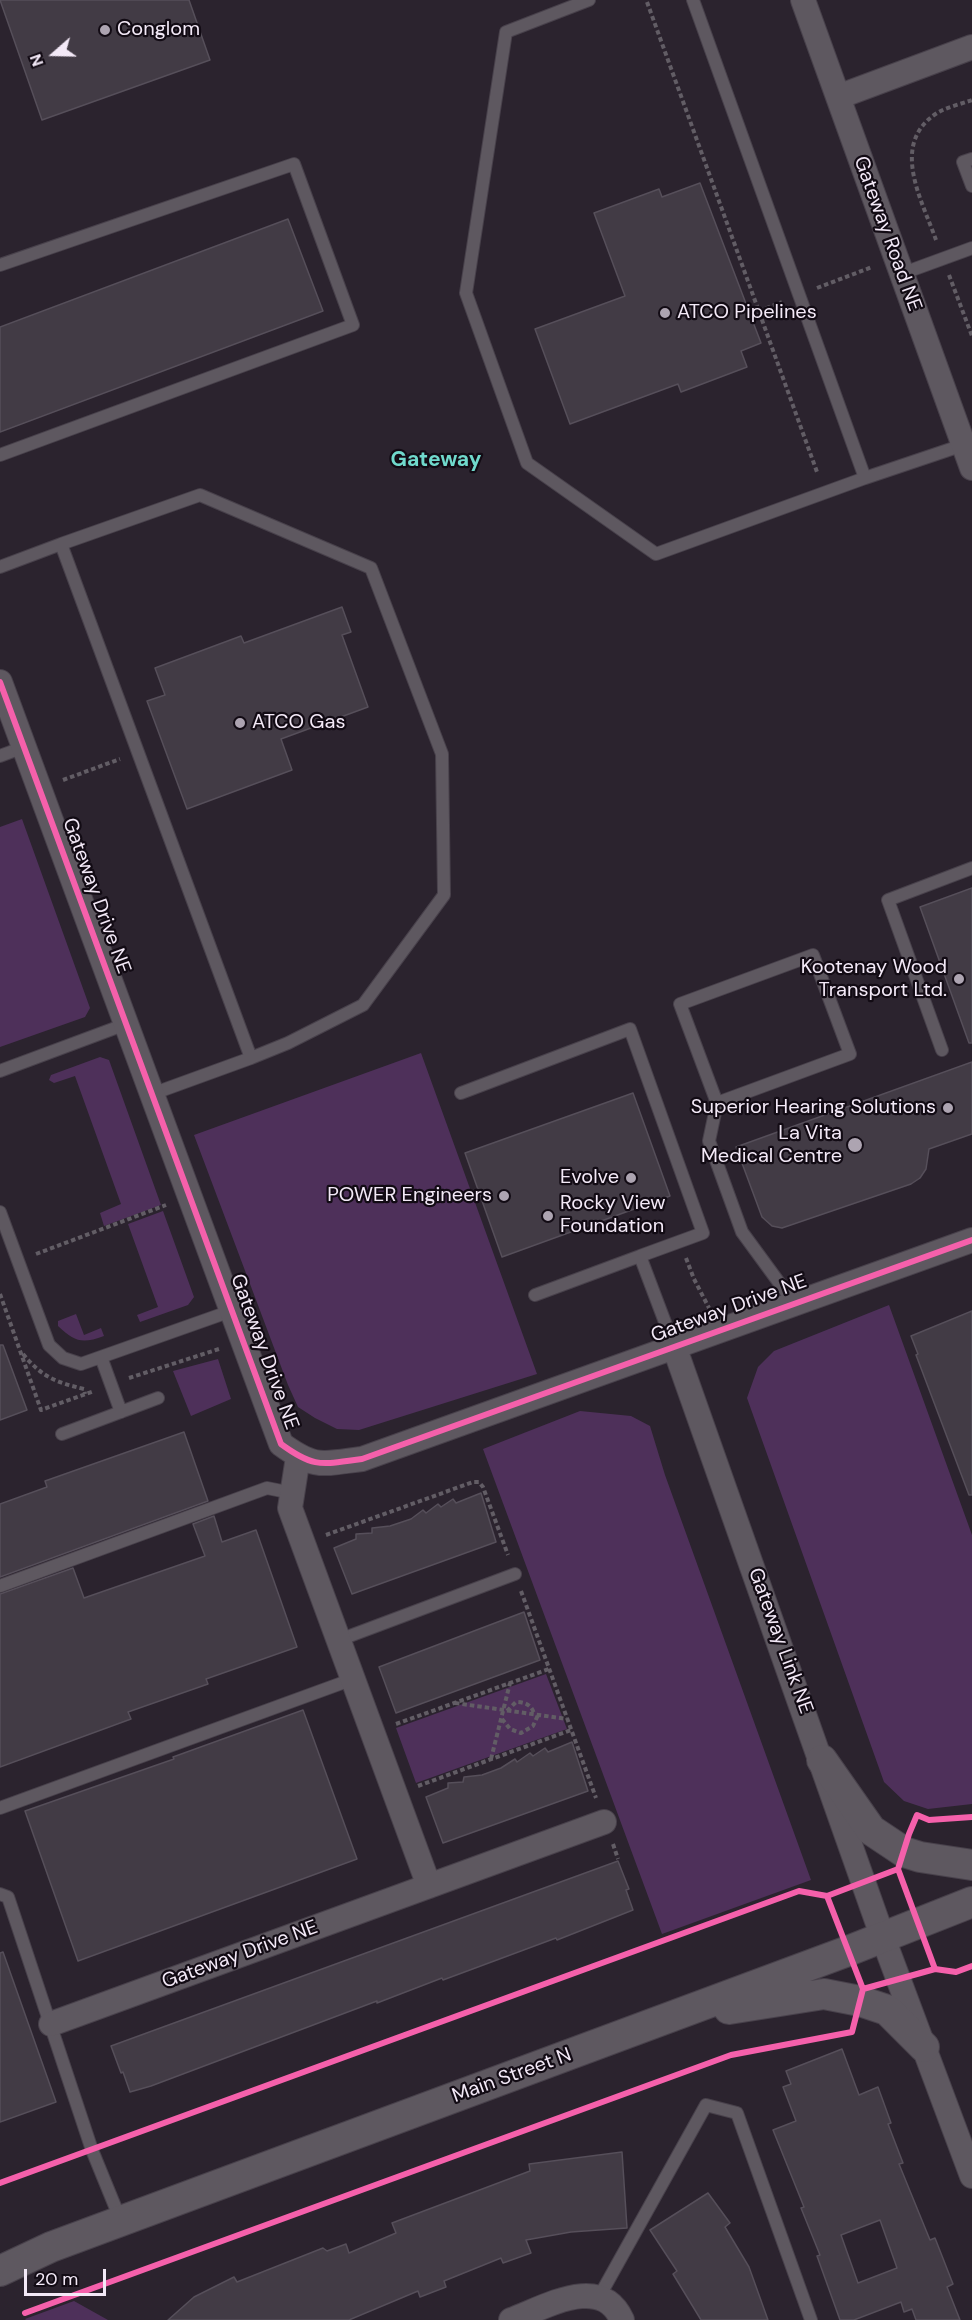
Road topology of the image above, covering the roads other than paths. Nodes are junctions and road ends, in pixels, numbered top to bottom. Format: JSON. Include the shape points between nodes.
{"nodes":[{"id":1,"x":589,"y":0,"type":"edge"},
{"id":2,"x":693,"y":0,"type":"edge"},
{"id":3,"x":803,"y":0,"type":"edge"},
{"id":4,"x":972,"y":47,"type":"edge"},
{"id":5,"x":838,"y":97,"type":"junction"},
{"id":6,"x":972,"y":159,"type":"edge"},
{"id":7,"x":972,"y":186,"type":"edge"},
{"id":8,"x":972,"y":248,"type":"edge"},
{"id":9,"x":0,"y":265,"type":"edge"},
{"id":10,"x":898,"y":266,"type":"junction"},
{"id":11,"x":968,"y":443,"type":"edge"},
{"id":12,"x":0,"y":455,"type":"edge"},
{"id":13,"x":972,"y":468,"type":"edge"},
{"id":14,"x":865,"y":478,"type":"junction"},
{"id":15,"x":61,"y":544,"type":"junction"},
{"id":16,"x":0,"y":567,"type":"edge"},
{"id":17,"x":0,"y":682,"type":"edge"},
{"id":18,"x":24,"y":747,"type":"junction"},
{"id":19,"x":0,"y":756,"type":"edge"},
{"id":20,"x":972,"y":868,"type":"edge"},
{"id":21,"x":126,"y":1024,"type":"junction"},
{"id":22,"x":942,"y":1050,"type":"dead end"},
{"id":23,"x":250,"y":1059,"type":"junction"},
{"id":24,"x":0,"y":1071,"type":"edge"},
{"id":25,"x":461,"y":1093,"type":"dead end"},
{"id":26,"x":152,"y":1094,"type":"junction"},
{"id":27,"x":717,"y":1103,"type":"junction"},
{"id":28,"x":0,"y":1212,"type":"edge"},
{"id":29,"x":972,"y":1240,"type":"edge"},
{"id":30,"x":640,"y":1256,"type":"junction"},
{"id":31,"x":535,"y":1294,"type":"dead end"},
{"id":32,"x":794,"y":1302,"type":"junction"},
{"id":33,"x":231,"y":1311,"type":"junction"},
{"id":34,"x":674,"y":1346,"type":"junction"},
{"id":35,"x":101,"y":1357,"type":"junction"},
{"id":36,"x":158,"y":1398,"type":"dead end"},
{"id":37,"x":122,"y":1412,"type":"junction"},
{"id":38,"x":62,"y":1434,"type":"dead end"},
{"id":39,"x":298,"y":1457,"type":"junction"},
{"id":40,"x":292,"y":1492,"type":"junction"},
{"id":41,"x":515,"y":1574,"type":"road end"},
{"id":42,"x":0,"y":1586,"type":"edge"},
{"id":43,"x":339,"y":1640,"type":"junction"},
{"id":44,"x":353,"y":1679,"type":"junction"},
{"id":45,"x":822,"y":1760,"type":"junction"},
{"id":46,"x":0,"y":1808,"type":"edge"},
{"id":47,"x":604,"y":1822,"type":"road end"},
{"id":48,"x":972,"y":1865,"type":"edge"},
{"id":49,"x":429,"y":1886,"type":"junction"},
{"id":50,"x":0,"y":1894,"type":"edge"},
{"id":51,"x":972,"y":1902,"type":"edge"},
{"id":52,"x":883,"y":1938,"type":"junction"},
{"id":53,"x":664,"y":2019,"type":"junction"},
{"id":54,"x":51,"y":2024,"type":"junction"},
{"id":55,"x":924,"y":2047,"type":"junction"},
{"id":56,"x":972,"y":2176,"type":"edge"},
{"id":57,"x":121,"y":2221,"type":"junction"},
{"id":58,"x":0,"y":2271,"type":"edge"},
{"id":59,"x":599,"y":2297,"type":"junction"},
{"id":60,"x":511,"y":2320,"type":"edge"},
{"id":61,"x":622,"y":2320,"type":"edge"},
{"id":62,"x":812,"y":2320,"type":"edge"}],
"edges":[{"from":1,"to":14,"type":"lane","via":[[506,32],[466,293],[527,463],[656,554]]},
{"from":2,"to":14,"type":"lane"},
{"from":3,"to":5,"type":"street","name":"Gateway Road NE"},
{"from":4,"to":5,"type":"street"},
{"from":5,"to":10,"type":"street","name":"Gateway Road NE"},
{"from":6,"to":7,"type":"lane","via":[[963,162]]},
{"from":8,"to":10,"type":"lane","via":[[943,259]]},
{"from":9,"to":12,"type":"lane","via":[[294,164],[353,325]]},
{"from":10,"to":11,"type":"street","name":"Gateway Road NE"},
{"from":11,"to":13,"type":"street","name":"Gateway Road NE"},
{"from":11,"to":14,"type":"lane"},
{"from":15,"to":16,"type":"lane"},
{"from":15,"to":23,"type":"lane"},
{"from":15,"to":23,"type":"lane","via":[[200,495],[371,568],[442,754],[444,895],[363,1005]]},
{"from":17,"to":18,"type":"street","name":"Gateway Drive NE"},
{"from":18,"to":19,"type":"lane"},
{"from":18,"to":21,"type":"street","name":"Gateway Drive NE"},
{"from":20,"to":22,"type":"lane","via":[[888,900]]},
{"from":21,"to":24,"type":"lane"},
{"from":21,"to":26,"type":"street","name":"Gateway Drive NE"},
{"from":23,"to":26,"type":"lane"},
{"from":25,"to":30,"type":"lane","via":[[630,1029],[703,1233]]},
{"from":26,"to":33,"type":"street","name":"Gateway Drive NE"},
{"from":27,"to":27,"type":"lane","via":[[681,1004],[813,955],[850,1054]]},
{"from":27,"to":32,"type":"lane","via":[[709,1142],[742,1232]]},
{"from":28,"to":35,"type":"lane","via":[[49,1345],[63,1358],[81,1364]]},
{"from":29,"to":32,"type":"street","name":"Gateway Drive NE"},
{"from":30,"to":31,"type":"lane"},
{"from":30,"to":34,"type":"lane"},
{"from":32,"to":34,"type":"street","name":"Gateway Drive NE"},
{"from":33,"to":35,"type":"lane"},
{"from":33,"to":39,"type":"street","name":"Gateway Drive NE","via":[[281,1444]]},
{"from":34,"to":39,"type":"street","name":"Gateway Drive NE","via":[[362,1459],[317,1464]]},
{"from":34,"to":45,"type":"street","name":"Gateway Link NE"},
{"from":35,"to":37,"type":"lane"},
{"from":36,"to":37,"type":"lane"},
{"from":37,"to":38,"type":"lane"},
{"from":39,"to":40,"type":"street","name":"Gateway Drive NE"},
{"from":40,"to":42,"type":"lane","via":[[267,1488]]},
{"from":40,"to":43,"type":"street","name":"Gateway Drive NE","via":[[290,1508]]},
{"from":41,"to":43,"type":"lane"},
{"from":43,"to":44,"type":"street","name":"Gateway Drive NE"},
{"from":44,"to":46,"type":"lane"},
{"from":44,"to":49,"type":"street","name":"Gateway Drive NE"},
{"from":45,"to":48,"type":"street","via":[[871,1830],[904,1852]]},
{"from":45,"to":52,"type":"street","name":"Gateway Link NE"},
{"from":47,"to":49,"type":"street","name":"Gateway Drive NE"},
{"from":49,"to":54,"type":"street","name":"Gateway Drive NE"},
{"from":50,"to":54,"type":"lane","via":[[8,1897]]},
{"from":51,"to":52,"type":"street","name":"Main Street N"},
{"from":52,"to":53,"type":"street","name":"Main Street N"},
{"from":52,"to":55,"type":"street","name":"Gateway Link NE"},
{"from":53,"to":55,"type":"street","via":[[824,1994],[887,2010]]},
{"from":53,"to":57,"type":"street","name":"Main Street N"},
{"from":54,"to":57,"type":"lane","via":[[92,2150]]},
{"from":55,"to":56,"type":"street","name":"Gateway Link NE"},
{"from":57,"to":58,"type":"street","name":"Main Street N"},
{"from":59,"to":60,"type":"street","via":[[590,2294],[570,2298]]},
{"from":59,"to":61,"type":"street","via":[[609,2300]]},
{"from":59,"to":62,"type":"lane","via":[[706,2105],[737,2114]]}]}
